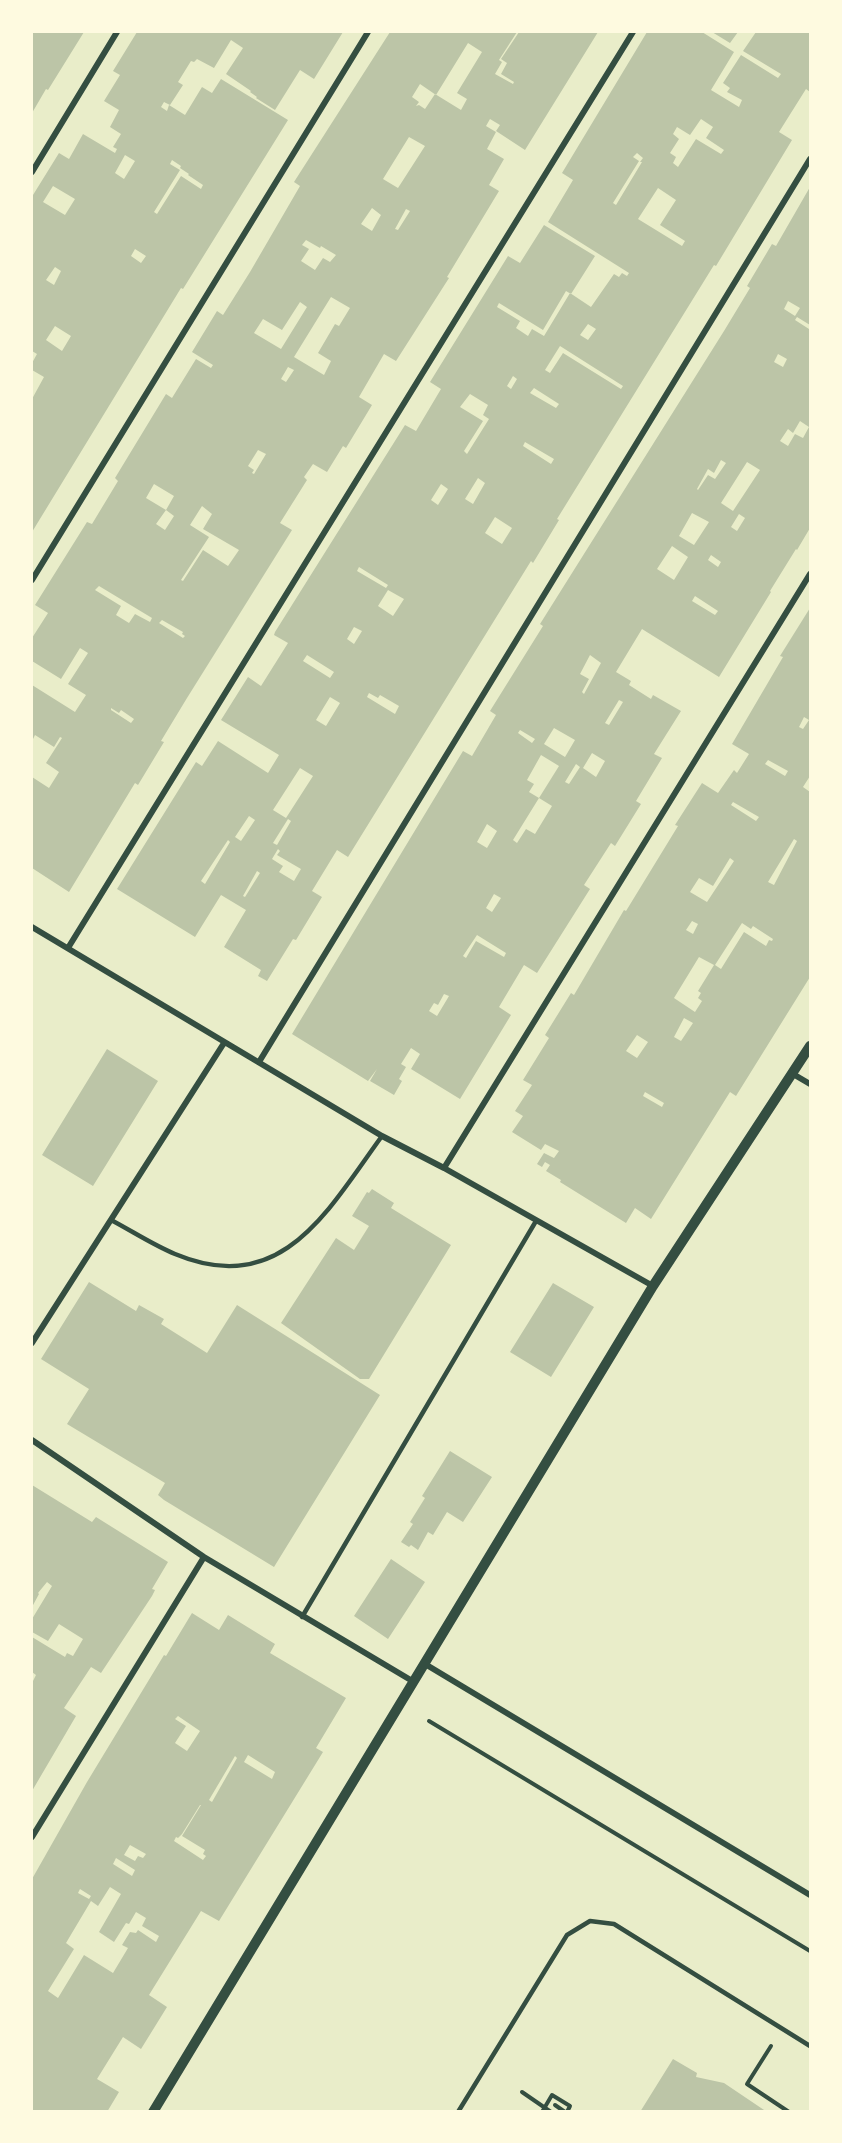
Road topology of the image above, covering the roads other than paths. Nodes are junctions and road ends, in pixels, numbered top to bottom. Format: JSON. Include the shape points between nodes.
{"nodes":[{"id":1,"x":117,"y":32,"type":"edge"},
{"id":2,"x":368,"y":32,"type":"edge"},
{"id":3,"x":633,"y":32,"type":"edge"},
{"id":4,"x":810,"y":159,"type":"edge"},
{"id":5,"x":32,"y":172,"type":"edge"},
{"id":6,"x":810,"y":574,"type":"edge"},
{"id":7,"x":32,"y":580,"type":"edge"},
{"id":8,"x":32,"y":927,"type":"edge"},
{"id":9,"x":68,"y":948,"type":"junction"},
{"id":10,"x":224,"y":1043,"type":"junction"},
{"id":11,"x":810,"y":1046,"type":"edge"},
{"id":12,"x":259,"y":1062,"type":"junction"},
{"id":13,"x":793,"y":1074,"type":"junction"},
{"id":14,"x":810,"y":1084,"type":"edge"},
{"id":15,"x":382,"y":1136,"type":"junction"},
{"id":16,"x":444,"y":1168,"type":"junction"},
{"id":17,"x":111,"y":1220,"type":"junction"},
{"id":18,"x":536,"y":1221,"type":"junction"},
{"id":19,"x":653,"y":1286,"type":"junction"},
{"id":20,"x":32,"y":1343,"type":"edge"},
{"id":21,"x":32,"y":1440,"type":"edge"},
{"id":22,"x":204,"y":1557,"type":"junction"},
{"id":23,"x":302,"y":1617,"type":"junction"},
{"id":24,"x":425,"y":1664,"type":"junction"},
{"id":25,"x":414,"y":1683,"type":"junction"},
{"id":26,"x":32,"y":1837,"type":"edge"},
{"id":27,"x":810,"y":1894,"type":"edge"},
{"id":28,"x":810,"y":2046,"type":"edge"},
{"id":29,"x":153,"y":2112,"type":"edge"},
{"id":30,"x":458,"y":2112,"type":"edge"}],
"edges":[{"from":1,"to":5,"type":"street"},
{"from":2,"to":7,"type":"street"},
{"from":3,"to":9,"type":"street"},
{"from":4,"to":12,"type":"street"},
{"from":6,"to":16,"type":"street"},
{"from":8,"to":9,"type":"street"},
{"from":9,"to":10,"type":"street"},
{"from":10,"to":12,"type":"street"},
{"from":10,"to":17,"type":"street"},
{"from":11,"to":13,"type":"street"},
{"from":12,"to":15,"type":"street"},
{"from":13,"to":14,"type":"street"},
{"from":13,"to":19,"type":"street"},
{"from":15,"to":16,"type":"street"},
{"from":15,"to":17,"type":"lane","via":[[314,1226],[283,1253],[248,1266],[212,1265],[176,1254]]},
{"from":16,"to":18,"type":"street"},
{"from":17,"to":20,"type":"street"},
{"from":18,"to":19,"type":"street"},
{"from":18,"to":23,"type":"lane"},
{"from":19,"to":24,"type":"street"},
{"from":21,"to":22,"type":"street"},
{"from":22,"to":23,"type":"street"},
{"from":22,"to":26,"type":"street"},
{"from":23,"to":25,"type":"street"},
{"from":24,"to":25,"type":"street"},
{"from":24,"to":27,"type":"street"},
{"from":25,"to":29,"type":"street"},
{"from":28,"to":30,"type":"lane","via":[[614,1924],[590,1921],[567,1935]]}]}
